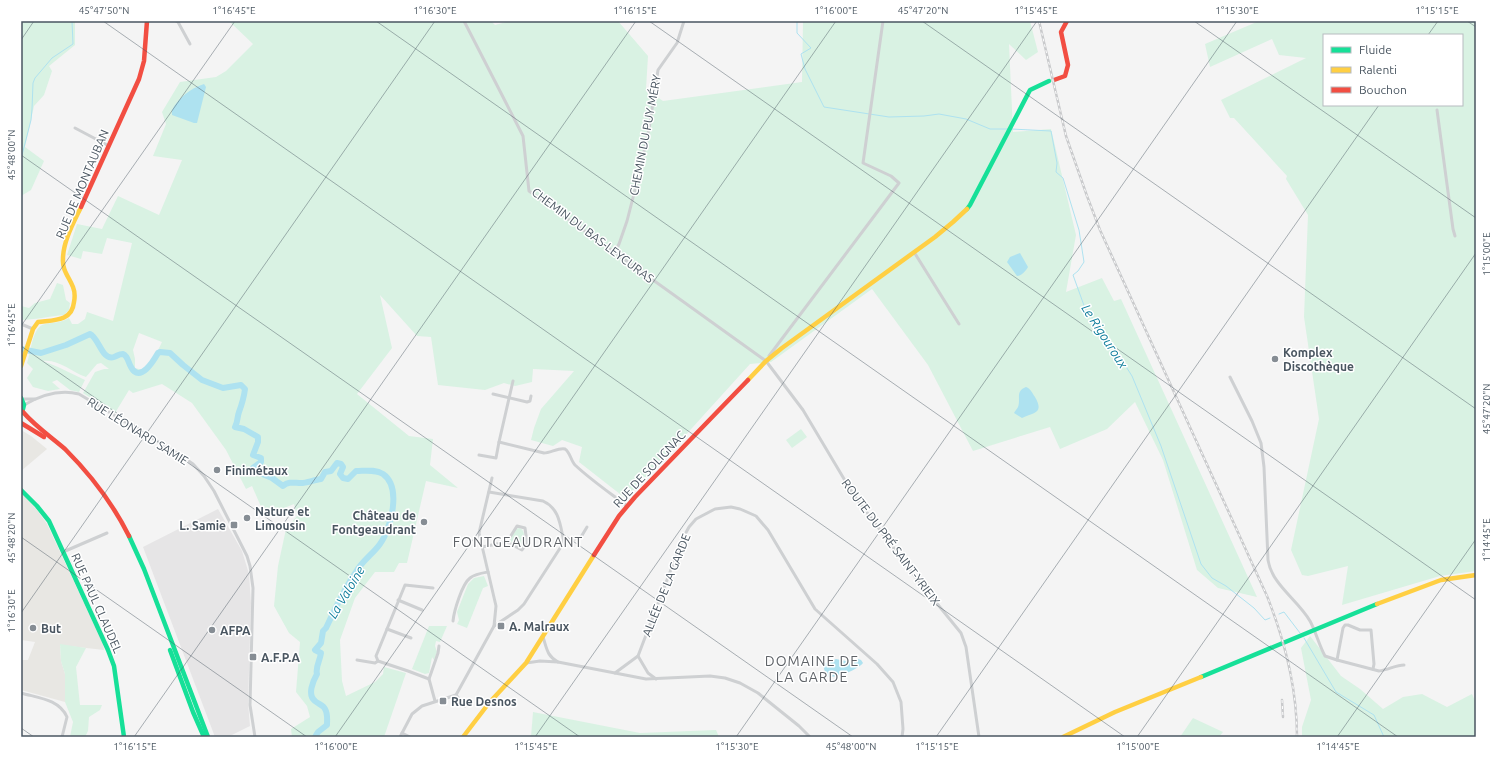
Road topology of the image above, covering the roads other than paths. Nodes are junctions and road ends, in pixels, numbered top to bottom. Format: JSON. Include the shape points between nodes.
{"nodes":[{"id":1,"x":147,"y":21,"type":"edge"},
{"id":2,"x":176,"y":21,"type":"edge"},
{"id":3,"x":464,"y":21,"type":"edge"},
{"id":4,"x":684,"y":21,"type":"edge"},
{"id":5,"x":883,"y":21,"type":"edge"},
{"id":6,"x":1067,"y":21,"type":"edge"},
{"id":7,"x":190,"y":44,"type":"dead end"},
{"id":8,"x":1437,"y":110,"type":"dead end"},
{"id":9,"x":75,"y":128,"type":"dead end"},
{"id":10,"x":109,"y":146,"type":"junction"},
{"id":11,"x":1455,"y":236,"type":"dead end"},
{"id":12,"x":614,"y":252,"type":"junction"},
{"id":13,"x":914,"y":252,"type":"junction"},
{"id":14,"x":21,"y":324,"type":"edge"},
{"id":15,"x":958,"y":324,"type":"dead end"},
{"id":16,"x":33,"y":329,"type":"junction"},
{"id":17,"x":766,"y":361,"type":"junction"},
{"id":18,"x":21,"y":366,"type":"edge"},
{"id":19,"x":1230,"y":377,"type":"dead end"},
{"id":20,"x":513,"y":381,"type":"dead end"},
{"id":21,"x":493,"y":394,"type":"dead end"},
{"id":22,"x":531,"y":396,"type":"dead end"},
{"id":23,"x":510,"y":398,"type":"junction"},
{"id":24,"x":22,"y":399,"type":"edge"},
{"id":25,"x":36,"y":399,"type":"junction"},
{"id":26,"x":24,"y":405,"type":"junction"},
{"id":27,"x":22,"y":413,"type":"edge"},
{"id":28,"x":21,"y":423,"type":"edge"},
{"id":29,"x":499,"y":442,"type":"junction"},
{"id":30,"x":479,"y":456,"type":"dead end"},
{"id":31,"x":496,"y":458,"type":"junction"},
{"id":32,"x":496,"y":464,"type":"dead end"},
{"id":33,"x":492,"y":478,"type":"dead end"},
{"id":34,"x":21,"y":490,"type":"edge"},
{"id":35,"x":489,"y":492,"type":"junction"},
{"id":36,"x":627,"y":506,"type":"junction"},
{"id":37,"x":586,"y":527,"type":"dead end"},
{"id":38,"x":107,"y":533,"type":"dead end"},
{"id":39,"x":507,"y":542,"type":"junction"},
{"id":40,"x":564,"y":542,"type":"junction"},
{"id":41,"x":482,"y":548,"type":"junction"},
{"id":42,"x":63,"y":552,"type":"junction"},
{"id":43,"x":488,"y":572,"type":"junction"},
{"id":44,"x":1476,"y":575,"type":"edge"},
{"id":45,"x":433,"y":588,"type":"dead end"},
{"id":46,"x":398,"y":600,"type":"junction"},
{"id":47,"x":422,"y":610,"type":"dead end"},
{"id":48,"x":453,"y":621,"type":"dead end"},
{"id":49,"x":494,"y":626,"type":"junction"},
{"id":50,"x":387,"y":629,"type":"junction"},
{"id":51,"x":1314,"y":631,"type":"junction"},
{"id":52,"x":543,"y":637,"type":"junction"},
{"id":53,"x":411,"y":638,"type":"dead end"},
{"id":54,"x":439,"y":646,"type":"dead end"},
{"id":55,"x":638,"y":656,"type":"junction"},
{"id":56,"x":357,"y":660,"type":"dead end"},
{"id":57,"x":1337,"y":660,"type":"junction"},
{"id":58,"x":378,"y":661,"type":"junction"},
{"id":59,"x":558,"y":662,"type":"junction"},
{"id":60,"x":526,"y":663,"type":"junction"},
{"id":61,"x":1404,"y":665,"type":"dead end"},
{"id":62,"x":1373,"y":669,"type":"junction"},
{"id":63,"x":615,"y":673,"type":"junction"},
{"id":64,"x":429,"y":679,"type":"junction"},
{"id":65,"x":656,"y":679,"type":"junction"},
{"id":66,"x":21,"y":693,"type":"edge"},
{"id":67,"x":456,"y":695,"type":"junction"},
{"id":68,"x":435,"y":701,"type":"junction"},
{"id":69,"x":465,"y":706,"type":"dead end"},
{"id":70,"x":402,"y":733,"type":"junction"},
{"id":71,"x":62,"y":737,"type":"edge"},
{"id":72,"x":124,"y":737,"type":"edge"},
{"id":73,"x":204,"y":737,"type":"edge"},
{"id":74,"x":208,"y":737,"type":"edge"},
{"id":75,"x":255,"y":737,"type":"edge"},
{"id":76,"x":400,"y":737,"type":"edge"},
{"id":77,"x":410,"y":737,"type":"edge"},
{"id":78,"x":463,"y":737,"type":"edge"},
{"id":79,"x":810,"y":737,"type":"edge"},
{"id":80,"x":902,"y":737,"type":"edge"},
{"id":81,"x":979,"y":737,"type":"edge"},
{"id":82,"x":1063,"y":737,"type":"edge"}],
"edges":[{"from":1,"to":10,"type":"street","name":"RUE DE MONTAUBAN","via":[[144,62],[139,79]]},
{"from":2,"to":7,"type":"street"},
{"from":3,"to":12,"type":"street","name":"CHEMIN DU BAS-LEYCURAS","via":[[523,136],[529,191]]},
{"from":4,"to":12,"type":"street","name":"CHEMIN DU PUY MÉRY","via":[[677,43],[658,70],[648,134],[627,221]]},
{"from":5,"to":17,"type":"street","via":[[863,163],[891,176],[899,183]]},
{"from":6,"to":13,"type":"street","name":"RUE DE SOLIGNAC","via":[[1061,32],[1068,65],[1065,76],[1030,90],[970,205],[945,231]]},
{"from":8,"to":11,"type":"street"},
{"from":9,"to":10,"type":"street"},
{"from":10,"to":16,"type":"street","name":"RUE DE MONTAUBAN","via":[[73,225],[63,256],[64,271],[74,292],[72,310],[63,318],[38,322]]},
{"from":12,"to":17,"type":"street","name":"CHEMIN DU BAS-LEYCURAS"},
{"from":13,"to":15,"type":"street"},
{"from":13,"to":17,"type":"street","name":"RUE DE SOLIGNAC"},
{"from":14,"to":16,"type":"street"},
{"from":16,"to":18,"type":"street"},
{"from":17,"to":36,"type":"street","name":"RUE DE SOLIGNAC"},
{"from":17,"to":81,"type":"street","name":"ROUTE DU PRÉ SAINT-YRIEIX","via":[[803,410],[853,494],[961,633],[966,646]]},
{"from":19,"to":51,"type":"street","via":[[1260,443],[1264,467],[1269,569],[1310,621]]},
{"from":20,"to":23,"type":"street"},
{"from":21,"to":23,"type":"street"},
{"from":22,"to":23,"type":"street","via":[[527,402]]},
{"from":23,"to":29,"type":"street"},
{"from":24,"to":25,"type":"street"},
{"from":24,"to":26,"type":"street"},
{"from":25,"to":26,"type":"street"},
{"from":25,"to":75,"type":"street","name":"RUE LÉONARD SAMIE","via":[[62,391],[79,394],[178,453],[198,470],[214,491],[250,566],[253,588],[250,705]]},
{"from":26,"to":27,"type":"street"},
{"from":27,"to":74,"type":"street","via":[[82,468],[119,517],[142,564]]},
{"from":28,"to":73,"type":"street","via":[[45,437],[75,466],[100,494],[120,524],[140,565]]},
{"from":29,"to":31,"type":"street"},
{"from":29,"to":36,"type":"street","via":[[544,453],[560,448],[566,450],[575,464]]},
{"from":30,"to":31,"type":"street"},
{"from":31,"to":32,"type":"street"},
{"from":33,"to":35,"type":"street"},
{"from":34,"to":42,"type":"street","name":"RUE PAUL CLAUDEL","via":[[46,517]]},
{"from":35,"to":40,"type":"street","via":[[547,503],[558,515]]},
{"from":35,"to":41,"type":"street","via":[[479,533]]},
{"from":36,"to":52,"type":"street","name":"RUE DE SOLIGNAC"},
{"from":37,"to":40,"type":"street","via":[[581,537]]},
{"from":38,"to":42,"type":"street"},
{"from":39,"to":39,"type":"street","via":[[517,526],[525,528],[526,543],[522,550]]},
{"from":39,"to":41,"type":"street"},
{"from":40,"to":49,"type":"street","via":[[524,604]]},
{"from":41,"to":43,"type":"street"},
{"from":42,"to":72,"type":"street","name":"RUE PAUL CLAUDEL","via":[[114,666]]},
{"from":43,"to":48,"type":"street","via":[[474,576],[467,582]]},
{"from":43,"to":49,"type":"street","via":[[496,606]]},
{"from":44,"to":51,"type":"street","via":[[1440,580]]},
{"from":45,"to":46,"type":"street","via":[[405,585]]},
{"from":46,"to":47,"type":"street"},
{"from":46,"to":50,"type":"street"},
{"from":49,"to":67,"type":"street"},
{"from":50,"to":53,"type":"street"},
{"from":50,"to":58,"type":"street","via":[[376,656]]},
{"from":51,"to":57,"type":"street","via":[[1325,656]]},
{"from":51,"to":82,"type":"street","via":[[1115,712]]},
{"from":52,"to":59,"type":"street","via":[[546,650]]},
{"from":52,"to":60,"type":"street","name":"RUE DE SOLIGNAC"},
{"from":54,"to":64,"type":"street"},
{"from":55,"to":63,"type":"street"},
{"from":55,"to":65,"type":"street","via":[[648,673]]},
{"from":55,"to":80,"type":"street","name":"ALLÉE DE LA GARDE","via":[[689,527],[696,519],[715,508],[740,509],[756,516],[768,530],[815,609],[877,664],[893,682],[901,702]]},
{"from":56,"to":58,"type":"street","via":[[375,663]]},
{"from":57,"to":62,"type":"street"},
{"from":57,"to":62,"type":"street","via":[[1345,625],[1360,630],[1371,630]]},
{"from":58,"to":64,"type":"street"},
{"from":59,"to":60,"type":"street"},
{"from":59,"to":63,"type":"street"},
{"from":60,"to":78,"type":"street","name":"RUE DE SOLIGNAC","via":[[489,703]]},
{"from":61,"to":62,"type":"street","via":[[1379,671]]},
{"from":63,"to":65,"type":"street"},
{"from":64,"to":68,"type":"street"},
{"from":65,"to":79,"type":"street","via":[[710,676],[740,683],[758,694]]},
{"from":66,"to":71,"type":"street","via":[[56,703],[61,707],[67,717]]},
{"from":67,"to":68,"type":"street"},
{"from":67,"to":69,"type":"street"},
{"from":68,"to":70,"type":"street","via":[[422,706],[412,714]]},
{"from":70,"to":76,"type":"street"},
{"from":70,"to":77,"type":"street"}]}
